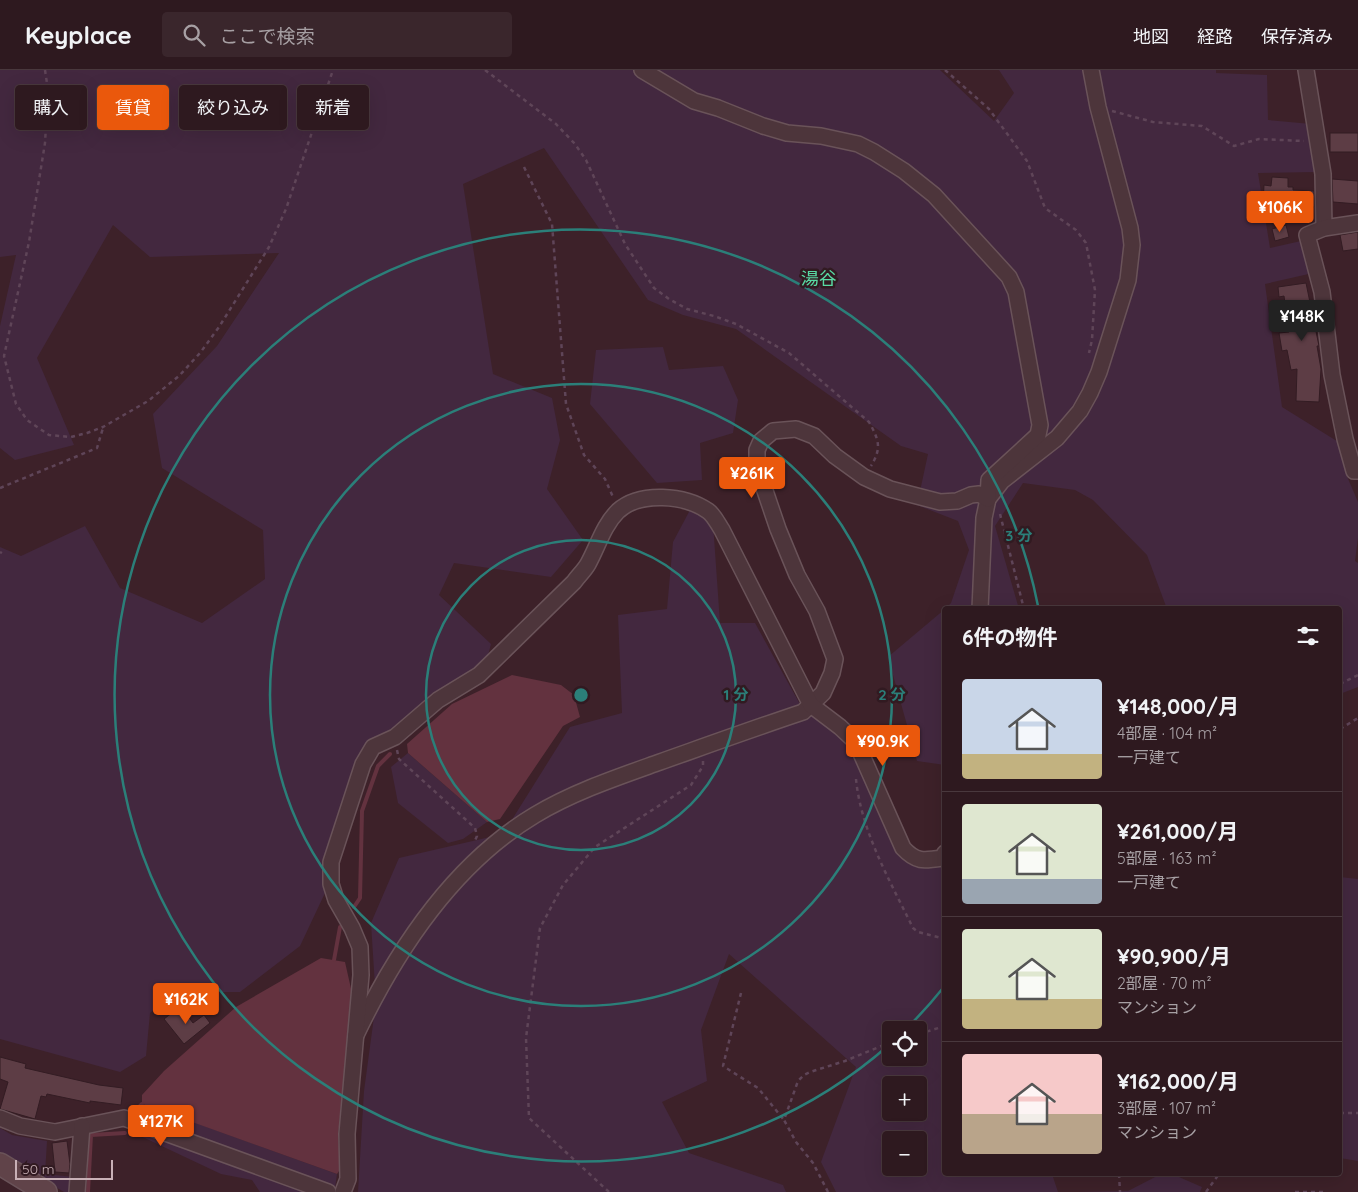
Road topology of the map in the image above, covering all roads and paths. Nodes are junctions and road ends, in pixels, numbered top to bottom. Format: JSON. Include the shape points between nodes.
{"nodes":[{"id":1,"x":44,"y":70,"type":"edge"},
{"id":2,"x":333,"y":70,"type":"edge"},
{"id":3,"x":485,"y":70,"type":"edge"},
{"id":4,"x":642,"y":70,"type":"edge"},
{"id":5,"x":945,"y":70,"type":"edge"},
{"id":6,"x":1091,"y":70,"type":"edge"},
{"id":7,"x":1306,"y":70,"type":"edge"},
{"id":8,"x":1098,"y":107,"type":"junction"},
{"id":9,"x":1318,"y":141,"type":"junction"},
{"id":10,"x":524,"y":167,"type":"dead end"},
{"id":11,"x":1358,"y":223,"type":"edge"},
{"id":12,"x":1324,"y":228,"type":"junction"},
{"id":13,"x":2,"y":356,"type":"edge"},
{"id":14,"x":1088,"y":357,"type":"dead end"},
{"id":15,"x":104,"y":427,"type":"junction"},
{"id":16,"x":1358,"y":471,"type":"edge"},
{"id":17,"x":864,"y":477,"type":"junction"},
{"id":18,"x":0,"y":488,"type":"edge"},
{"id":19,"x":994,"y":504,"type":"junction"},
{"id":20,"x":619,"y":510,"type":"junction"},
{"id":21,"x":980,"y":606,"type":"edge"},
{"id":22,"x":1023,"y":606,"type":"edge"},
{"id":23,"x":1358,"y":675,"type":"edge"},
{"id":24,"x":1342,"y":683,"type":"edge"},
{"id":25,"x":811,"y":705,"type":"junction"},
{"id":26,"x":1358,"y":718,"type":"edge"},
{"id":27,"x":1342,"y":729,"type":"edge"},
{"id":28,"x":395,"y":737,"type":"junction"},
{"id":29,"x":704,"y":747,"type":"junction"},
{"id":30,"x":862,"y":756,"type":"junction"},
{"id":31,"x":473,"y":846,"type":"dead end"},
{"id":32,"x":942,"y":858,"type":"edge"},
{"id":33,"x":942,"y":938,"type":"edge"},
{"id":34,"x":741,"y":993,"type":"dead end"},
{"id":35,"x":942,"y":1027,"type":"edge"},
{"id":36,"x":927,"y":1032,"type":"edge"},
{"id":37,"x":356,"y":1035,"type":"junction"},
{"id":38,"x":882,"y":1046,"type":"edge"},
{"id":39,"x":1342,"y":1113,"type":"edge"},
{"id":40,"x":1358,"y":1113,"type":"edge"},
{"id":41,"x":0,"y":1118,"type":"edge"},
{"id":42,"x":784,"y":1120,"type":"junction"},
{"id":43,"x":82,"y":1126,"type":"junction"},
{"id":44,"x":0,"y":1164,"type":"edge"},
{"id":45,"x":1119,"y":1176,"type":"edge"},
{"id":46,"x":1218,"y":1176,"type":"edge"},
{"id":47,"x":46,"y":1192,"type":"edge"},
{"id":48,"x":76,"y":1192,"type":"edge"},
{"id":49,"x":328,"y":1192,"type":"edge"},
{"id":50,"x":343,"y":1192,"type":"edge"},
{"id":51,"x":609,"y":1192,"type":"edge"},
{"id":52,"x":828,"y":1192,"type":"edge"},
{"id":53,"x":1120,"y":1192,"type":"edge"},
{"id":54,"x":1206,"y":1192,"type":"edge"},
{"id":55,"x":1295,"y":1192,"type":"edge"},
{"id":56,"x":1325,"y":1192,"type":"edge"}],
"edges":[{"from":1,"to":13,"type":"path","via":[[48,90],[45,143],[29,242]]},
{"from":2,"to":15,"type":"path","via":[[269,247],[219,327],[179,376],[148,401]]},
{"from":3,"to":17,"type":"path","via":[[556,124],[575,144],[586,160],[625,244],[654,288],[687,309],[736,324],[789,353],[869,422],[879,447]]},
{"from":4,"to":19,"type":"street","via":[[694,101],[763,126],[858,144],[874,152],[934,195],[1009,277],[1016,292],[1040,425],[1038,435],[989,480]]},
{"from":5,"to":14,"type":"path","via":[[989,109],[1027,161],[1044,208],[1076,230],[1086,242],[1095,290]]},
{"from":6,"to":8,"type":"street"},
{"from":7,"to":9,"type":"street"},
{"from":8,"to":9,"type":"path","via":[[1153,122],[1202,126],[1234,146],[1259,139]]},
{"from":8,"to":19,"type":"street","via":[[1130,228],[1131,262],[1124,296],[1099,372],[1080,411],[1057,438],[1002,481]]},
{"from":9,"to":12,"type":"street","via":[[1323,174]]},
{"from":10,"to":20,"type":"path","via":[[552,224],[566,404],[584,455],[604,479]]},
{"from":11,"to":12,"type":"street"},
{"from":12,"to":16,"type":"street","via":[[1307,235],[1322,292],[1332,375],[1345,439],[1354,471]]},
{"from":13,"to":15,"type":"path","via":[[16,404],[27,420],[49,435],[71,437]]},
{"from":15,"to":18,"type":"path","via":[[97,448]]},
{"from":17,"to":19,"type":"street","via":[[890,489],[940,502],[979,494]]},
{"from":17,"to":25,"type":"street","via":[[814,436],[796,429],[773,431],[761,440],[757,450],[761,479],[778,529],[835,659],[823,693]]},
{"from":19,"to":21,"type":"street","via":[[984,518]]},
{"from":19,"to":22,"type":"path"},
{"from":20,"to":25,"type":"street","via":[[638,500],[670,497],[710,512]]},
{"from":20,"to":28,"type":"street","via":[[606,526],[587,566],[574,582],[479,675],[438,700]]},
{"from":23,"to":24,"type":"path"},
{"from":25,"to":29,"type":"street","via":[[803,712]]},
{"from":25,"to":30,"type":"street","via":[[856,742]]},
{"from":26,"to":27,"type":"path"},
{"from":28,"to":31,"type":"path","via":[[399,759],[474,828],[477,836]]},
{"from":28,"to":37,"type":"street","via":[[373,747],[363,764],[331,862],[331,884],[336,900],[360,947],[362,975]]},
{"from":29,"to":37,"type":"street","via":[[569,797],[506,834],[443,894],[382,982]]},
{"from":29,"to":51,"type":"path","via":[[703,766],[692,785],[595,847],[563,885],[540,928],[526,1038],[529,1118]]},
{"from":30,"to":32,"type":"street","via":[[903,848],[910,856],[924,861]]},
{"from":30,"to":33,"type":"path","via":[[856,774],[858,797],[876,850],[913,928]]},
{"from":34,"to":42,"type":"path","via":[[723,1066],[758,1088]]},
{"from":35,"to":36,"type":"path"},
{"from":37,"to":50,"type":"street","via":[[347,1134],[348,1179]]},
{"from":38,"to":42,"type":"path","via":[[804,1075],[798,1081]]},
{"from":39,"to":40,"type":"path"},
{"from":41,"to":43,"type":"street","via":[[20,1126],[55,1132]]},
{"from":42,"to":52,"type":"path","via":[[796,1142],[814,1163]]},
{"from":43,"to":48,"type":"street"},
{"from":43,"to":49,"type":"street","via":[[124,1118]]},
{"from":44,"to":47,"type":"main road"},
{"from":45,"to":53,"type":"path"},
{"from":46,"to":54,"type":"path"},
{"from":55,"to":56,"type":"path"}]}
